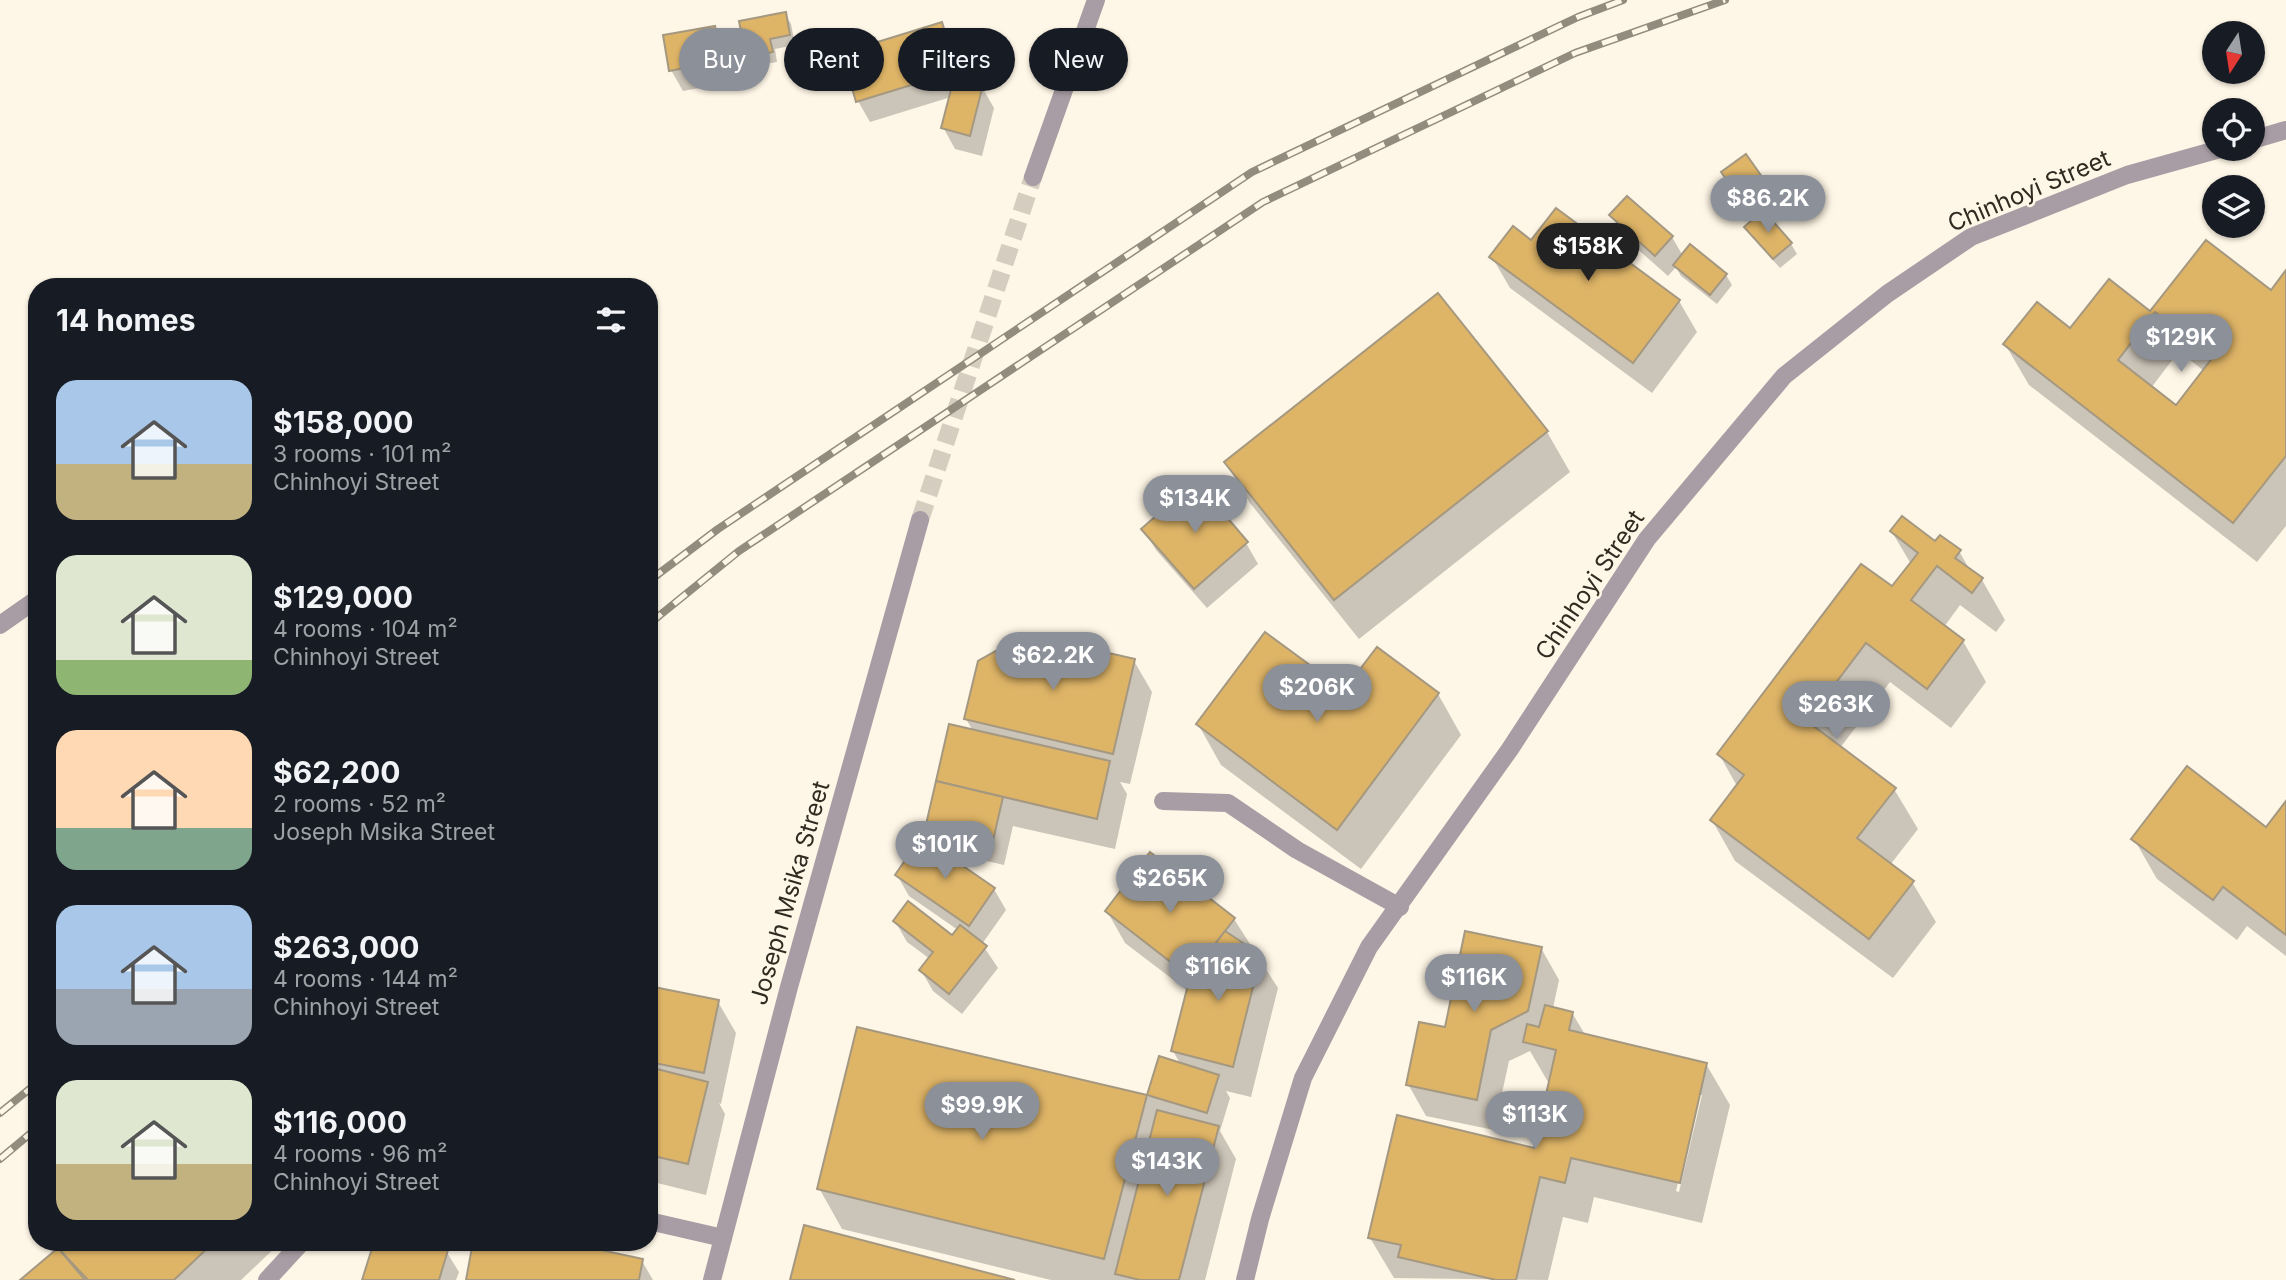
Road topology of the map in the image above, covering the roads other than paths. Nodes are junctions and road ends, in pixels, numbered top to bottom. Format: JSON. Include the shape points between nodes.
{"nodes":[{"id":1,"x":1096,"y":0,"type":"edge"},
{"id":2,"x":2286,"y":130,"type":"edge"},
{"id":3,"x":2265,"y":136,"type":"edge"},
{"id":4,"x":2202,"y":154,"type":"edge"},
{"id":5,"x":1032,"y":177,"type":"tunnel mouth"},
{"id":6,"x":920,"y":520,"type":"tunnel mouth"},
{"id":7,"x":28,"y":605,"type":"edge"},
{"id":8,"x":0,"y":625,"type":"edge"},
{"id":9,"x":1163,"y":801,"type":"dead end"},
{"id":10,"x":1400,"y":907,"type":"junction"},
{"id":11,"x":658,"y":1223,"type":"edge"},
{"id":12,"x":723,"y":1238,"type":"junction"},
{"id":13,"x":294,"y":1251,"type":"edge"},
{"id":14,"x":267,"y":1280,"type":"edge"},
{"id":15,"x":712,"y":1280,"type":"edge"},
{"id":16,"x":1245,"y":1280,"type":"edge"}],
"edges":[{"from":1,"to":5,"type":"street"},
{"from":2,"to":3,"type":"street"},
{"from":4,"to":10,"type":"street","name":"Chinhoyi Street","via":[[2127,175],[1971,237],[1887,293],[1784,376],[1647,539]]},
{"from":6,"to":12,"type":"street","name":"Joseph Msika Street"},
{"from":7,"to":8,"type":"street"},
{"from":9,"to":10,"type":"street","via":[[1228,803],[1297,849]]},
{"from":10,"to":16,"type":"street","name":"Chinhoyi Street","via":[[1370,947],[1303,1077]]},
{"from":11,"to":12,"type":"street"},
{"from":12,"to":15,"type":"street","name":"Joseph Msika Street"},
{"from":13,"to":14,"type":"street"}]}
